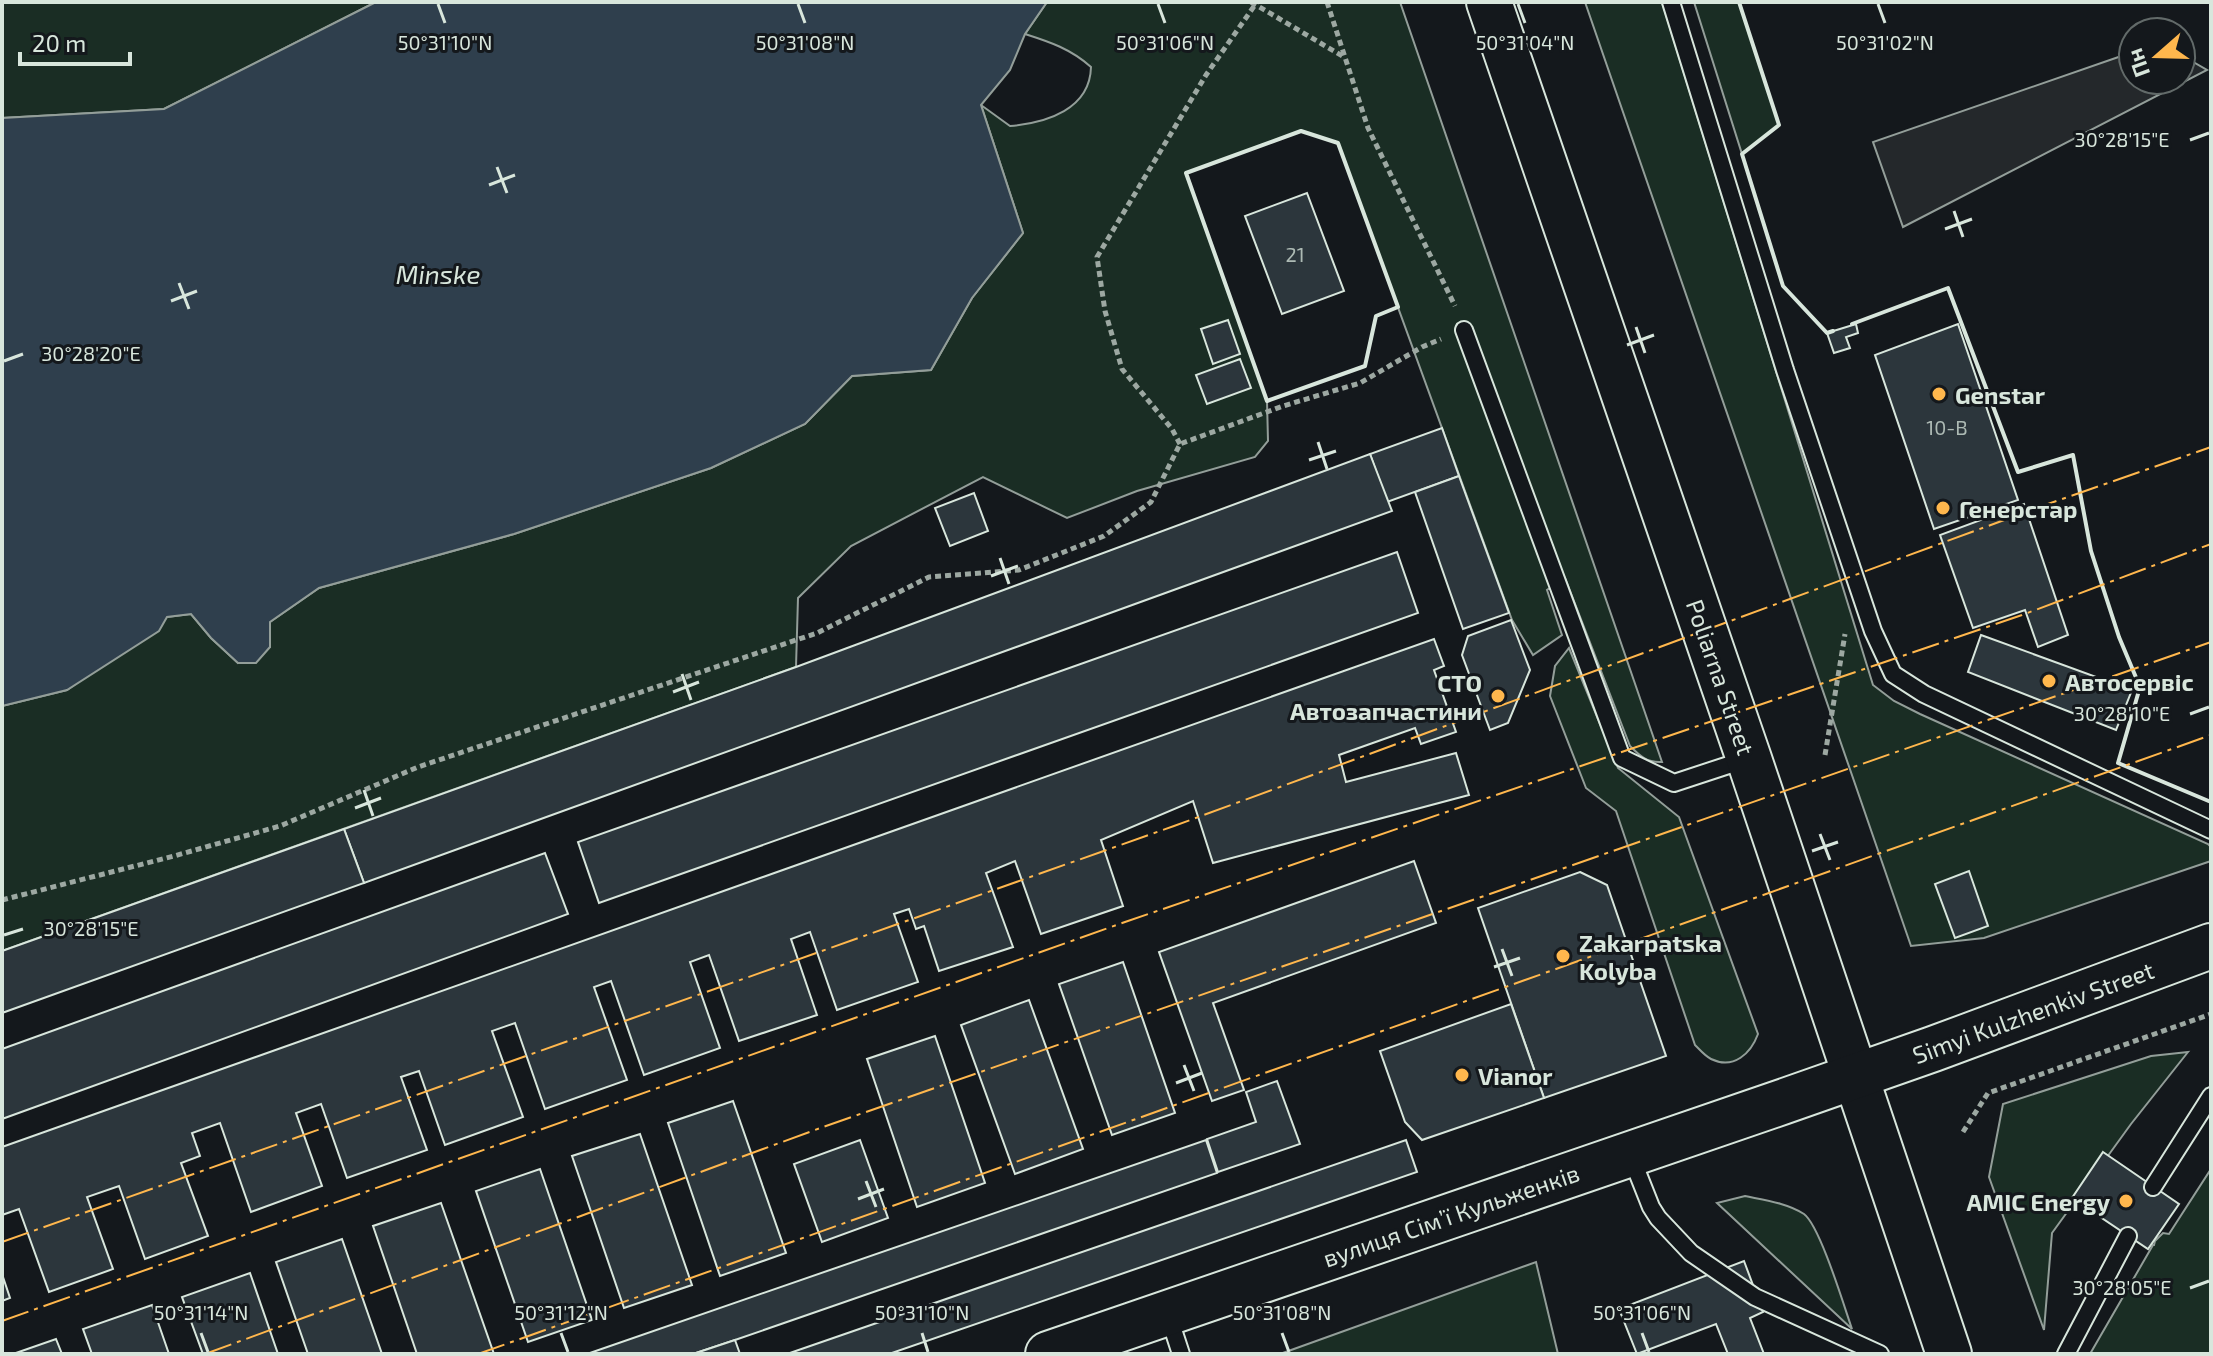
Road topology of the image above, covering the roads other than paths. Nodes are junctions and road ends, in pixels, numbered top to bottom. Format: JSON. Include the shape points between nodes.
{"nodes":[{"id":1,"x":1489,"y":2,"type":"edge"},
{"id":2,"x":1671,"y":2,"type":"edge"},
{"id":3,"x":1464,"y":330,"type":"road end"},
{"id":4,"x":1749,"y":759,"type":"junction"},
{"id":5,"x":2211,"y":830,"type":"edge"},
{"id":6,"x":2211,"y":946,"type":"edge"},
{"id":7,"x":1854,"y":1076,"type":"junction"},
{"id":8,"x":2211,"y":1096,"type":"edge"},
{"id":9,"x":1630,"y":1153,"type":"junction"},
{"id":10,"x":2153,"y":1187,"type":"dead end"},
{"id":11,"x":2128,"y":1236,"type":"dead end"},
{"id":12,"x":1167,"y":1313,"type":"junction"},
{"id":13,"x":1048,"y":1354,"type":"edge"},
{"id":14,"x":1181,"y":1354,"type":"edge"},
{"id":15,"x":1880,"y":1354,"type":"edge"},
{"id":16,"x":1949,"y":1354,"type":"edge"},
{"id":17,"x":2066,"y":1354,"type":"edge"}],
"edges":[{"from":1,"to":4,"type":"main road","name":"Poliarna Street"},
{"from":2,"to":5,"type":"lane","via":[[1785,370],[1873,631],[1893,674],[1924,694]]},
{"from":3,"to":4,"type":"lane","via":[[1622,758],[1674,783]]},
{"from":4,"to":7,"type":"main road","name":"Poliarna Street"},
{"from":6,"to":7,"type":"main road","name":"Simyi Kulzhenkiv Street"},
{"from":7,"to":9,"type":"main road","name":"вулиця Сімʼї Кульженків"},
{"from":7,"to":16,"type":"main road","name":"Poliarna Street"},
{"from":8,"to":10,"type":"lane"},
{"from":9,"to":12,"type":"main road","name":"вулиця Сімʼї Кульженків"},
{"from":9,"to":15,"type":"lane","via":[[1651,1207],[1691,1253],[1755,1297]]},
{"from":11,"to":17,"type":"lane"},
{"from":12,"to":13,"type":"main road","name":"вулиця Сімʼї Кульженків"},
{"from":12,"to":14,"type":"lane"}]}
